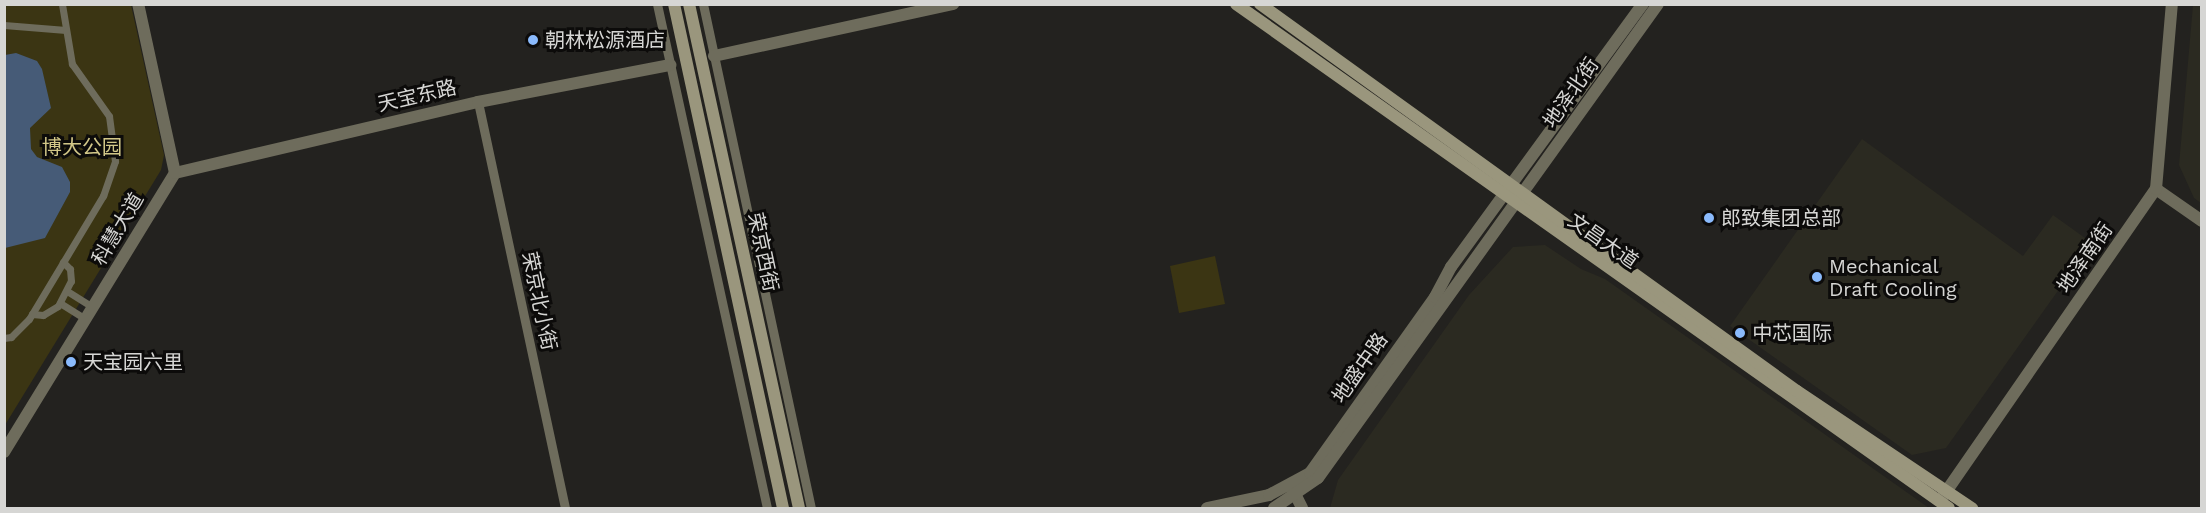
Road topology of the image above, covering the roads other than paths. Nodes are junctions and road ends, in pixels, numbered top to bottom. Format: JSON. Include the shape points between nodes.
{"nodes":[{"id":1,"x":62,"y":4,"type":"edge"},
{"id":2,"x":138,"y":4,"type":"edge"},
{"id":3,"x":657,"y":4,"type":"edge"},
{"id":4,"x":674,"y":4,"type":"edge"},
{"id":5,"x":689,"y":4,"type":"edge"},
{"id":6,"x":703,"y":4,"type":"edge"},
{"id":7,"x":953,"y":4,"type":"edge"},
{"id":8,"x":1236,"y":4,"type":"edge"},
{"id":9,"x":1260,"y":4,"type":"edge"},
{"id":10,"x":1643,"y":4,"type":"edge"},
{"id":11,"x":1658,"y":4,"type":"edge"},
{"id":12,"x":2172,"y":4,"type":"edge"},
{"id":13,"x":4,"y":25,"type":"edge"},
{"id":14,"x":66,"y":30,"type":"junction"},
{"id":15,"x":714,"y":56,"type":"junction"},
{"id":16,"x":670,"y":65,"type":"junction"},
{"id":17,"x":478,"y":102,"type":"junction"},
{"id":18,"x":175,"y":173,"type":"junction"},
{"id":19,"x":1512,"y":183,"type":"junction"},
{"id":20,"x":2156,"y":189,"type":"junction"},
{"id":21,"x":1524,"y":192,"type":"junction"},
{"id":22,"x":1504,"y":195,"type":"junction"},
{"id":23,"x":1516,"y":203,"type":"junction"},
{"id":24,"x":2202,"y":221,"type":"edge"},
{"id":25,"x":63,"y":262,"type":"junction"},
{"id":26,"x":67,"y":291,"type":"junction"},
{"id":27,"x":60,"y":303,"type":"junction"},
{"id":28,"x":93,"y":307,"type":"junction"},
{"id":29,"x":32,"y":314,"type":"junction"},
{"id":30,"x":86,"y":319,"type":"junction"},
{"id":31,"x":4,"y":338,"type":"edge"},
{"id":32,"x":4,"y":452,"type":"edge"},
{"id":33,"x":1292,"y":489,"type":"junction"},
{"id":34,"x":1947,"y":490,"type":"junction"},
{"id":35,"x":1944,"y":505,"type":"edge"},
{"id":36,"x":565,"y":508,"type":"edge"},
{"id":37,"x":767,"y":508,"type":"edge"},
{"id":38,"x":783,"y":508,"type":"edge"},
{"id":39,"x":799,"y":508,"type":"edge"},
{"id":40,"x":811,"y":508,"type":"edge"},
{"id":41,"x":1207,"y":508,"type":"edge"},
{"id":42,"x":1274,"y":508,"type":"edge"},
{"id":43,"x":1300,"y":508,"type":"edge"},
{"id":44,"x":1972,"y":508,"type":"edge"}],
"edges":[{"from":1,"to":14,"type":"street"},
{"from":2,"to":18,"type":"street"},
{"from":3,"to":16,"type":"street"},
{"from":4,"to":38,"type":"main road","name":"荣京西街"},
{"from":5,"to":39,"type":"main road","name":"荣京西街"},
{"from":6,"to":15,"type":"street"},
{"from":7,"to":15,"type":"street"},
{"from":8,"to":22,"type":"main road","name":"文昌大道"},
{"from":9,"to":19,"type":"main road","name":"文昌大道"},
{"from":10,"to":19,"type":"street","name":"地泽北街"},
{"from":11,"to":21,"type":"street","name":"地泽北街"},
{"from":12,"to":20,"type":"street","name":"地泽南街"},
{"from":13,"to":14,"type":"street"},
{"from":14,"to":25,"type":"street","via":[[78,76],[109,116],[116,153],[108,187]]},
{"from":15,"to":40,"type":"street"},
{"from":16,"to":17,"type":"street","name":"天宝东路"},
{"from":16,"to":37,"type":"street"},
{"from":17,"to":18,"type":"street","name":"天宝东路"},
{"from":17,"to":36,"type":"street","name":"荣京北小街"},
{"from":18,"to":28,"type":"street","name":"科慧大道"},
{"from":19,"to":21,"type":"main road","name":"文昌大道"},
{"from":19,"to":22,"type":"street","name":"地泽北街"},
{"from":20,"to":24,"type":"street"},
{"from":20,"to":34,"type":"street","name":"地泽南街"},
{"from":21,"to":23,"type":"street","name":"地泽北街"},
{"from":21,"to":34,"type":"main road","name":"文昌大道","via":[[1797,391]]},
{"from":22,"to":23,"type":"main road","name":"文昌大道"},
{"from":22,"to":33,"type":"street","name":"地盛中路","via":[[1310,473]]},
{"from":23,"to":33,"type":"street","name":"地盛中路","via":[[1318,478]]},
{"from":23,"to":35,"type":"main road","name":"文昌大道"},
{"from":25,"to":26,"type":"street","via":[[71,275]]},
{"from":25,"to":29,"type":"street"},
{"from":26,"to":27,"type":"street"},
{"from":26,"to":28,"type":"street"},
{"from":27,"to":29,"type":"street","via":[[50,313]]},
{"from":27,"to":30,"type":"street"},
{"from":28,"to":30,"type":"street","name":"科慧大道"},
{"from":29,"to":31,"type":"street","via":[[20,330]]},
{"from":30,"to":32,"type":"street","name":"科慧大道"},
{"from":33,"to":41,"type":"street","name":"地盛中路"},
{"from":33,"to":42,"type":"street","name":"地盛中路"},
{"from":33,"to":43,"type":"street"},
{"from":34,"to":35,"type":"street","name":"地泽南街"},
{"from":34,"to":44,"type":"main road","name":"文昌大道"}]}
